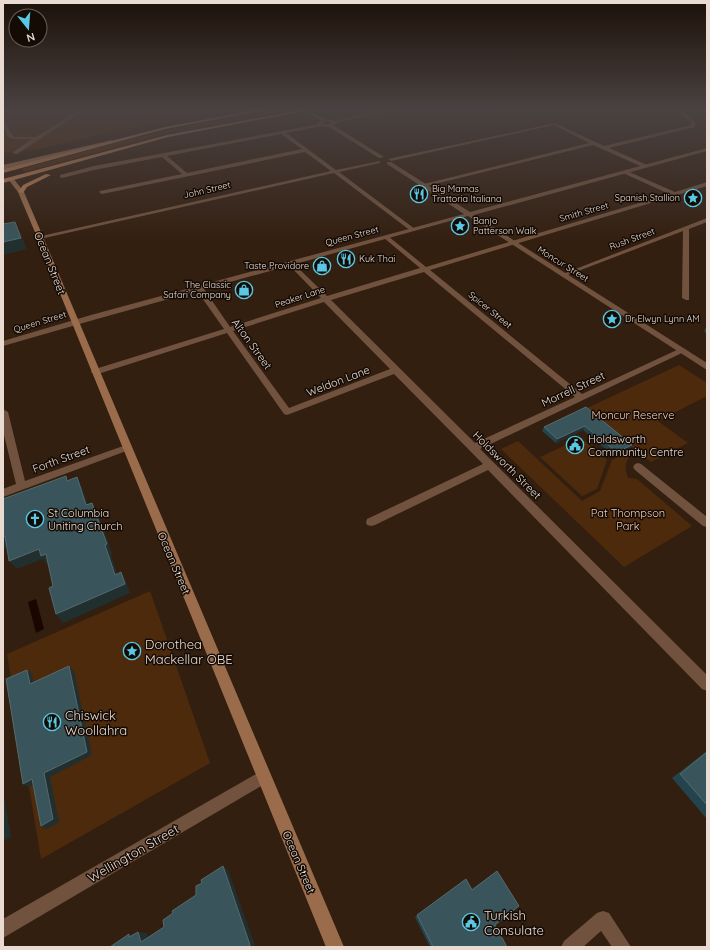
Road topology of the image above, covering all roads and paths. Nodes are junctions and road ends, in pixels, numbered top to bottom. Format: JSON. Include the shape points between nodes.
{"nodes":[{"id":1,"x":57,"y":154,"type":"edge"},
{"id":2,"x":68,"y":154,"type":"edge"},
{"id":3,"x":105,"y":154,"type":"edge"},
{"id":4,"x":166,"y":154,"type":"edge"},
{"id":5,"x":286,"y":154,"type":"edge"},
{"id":6,"x":313,"y":154,"type":"edge"},
{"id":7,"x":372,"y":154,"type":"edge"},
{"id":8,"x":420,"y":154,"type":"edge"},
{"id":9,"x":548,"y":154,"type":"edge"},
{"id":10,"x":618,"y":154,"type":"edge"},
{"id":11,"x":688,"y":154,"type":"edge"},
{"id":12,"x":163,"y":155,"type":"junction"},
{"id":13,"x":88,"y":159,"type":"junction"},
{"id":14,"x":379,"y":160,"type":"junction"},
{"id":15,"x":390,"y":161,"type":"junction"},
{"id":16,"x":70,"y":164,"type":"junction"},
{"id":17,"x":645,"y":166,"type":"junction"},
{"id":18,"x":3,"y":167,"type":"edge"},
{"id":19,"x":94,"y":168,"type":"junction"},
{"id":20,"x":3,"y":171,"type":"edge"},
{"id":21,"x":335,"y":171,"type":"junction"},
{"id":22,"x":625,"y":172,"type":"junction"},
{"id":23,"x":186,"y":175,"type":"junction"},
{"id":24,"x":3,"y":176,"type":"edge"},
{"id":25,"x":62,"y":176,"type":"dead end"},
{"id":26,"x":11,"y":179,"type":"junction"},
{"id":27,"x":3,"y":181,"type":"edge"},
{"id":28,"x":707,"y":184,"type":"edge"},
{"id":29,"x":423,"y":185,"type":"junction"},
{"id":30,"x":21,"y":192,"type":"junction"},
{"id":31,"x":102,"y":192,"type":"dead end"},
{"id":32,"x":675,"y":194,"type":"junction"},
{"id":33,"x":470,"y":214,"type":"junction"},
{"id":34,"x":707,"y":220,"type":"edge"},
{"id":35,"x":686,"y":228,"type":"junction"},
{"id":36,"x":413,"y":230,"type":"junction"},
{"id":37,"x":40,"y":237,"type":"junction"},
{"id":38,"x":386,"y":237,"type":"junction"},
{"id":39,"x":512,"y":243,"type":"junction"},
{"id":40,"x":290,"y":263,"type":"junction"},
{"id":41,"x":426,"y":270,"type":"junction"},
{"id":42,"x":563,"y":275,"type":"junction"},
{"id":43,"x":199,"y":288,"type":"junction"},
{"id":44,"x":686,"y":298,"type":"dead end"},
{"id":45,"x":326,"y":299,"type":"junction"},
{"id":46,"x":75,"y":322,"type":"junction"},
{"id":47,"x":228,"y":330,"type":"junction"},
{"id":48,"x":3,"y":344,"type":"edge"},
{"id":49,"x":682,"y":351,"type":"junction"},
{"id":50,"x":707,"y":367,"type":"edge"},
{"id":51,"x":396,"y":370,"type":"junction"},
{"id":52,"x":95,"y":372,"type":"junction"},
{"id":53,"x":582,"y":398,"type":"junction"},
{"id":54,"x":3,"y":412,"type":"edge"},
{"id":55,"x":287,"y":412,"type":"joint"},
{"id":56,"x":126,"y":448,"type":"junction"},
{"id":57,"x":473,"y":448,"type":"junction"},
{"id":58,"x":489,"y":465,"type":"junction"},
{"id":59,"x":638,"y":467,"type":"dead end"},
{"id":60,"x":21,"y":486,"type":"junction"},
{"id":61,"x":3,"y":493,"type":"edge"},
{"id":62,"x":371,"y":522,"type":"dead end"},
{"id":63,"x":707,"y":524,"type":"edge"},
{"id":64,"x":707,"y":684,"type":"edge"},
{"id":65,"x":263,"y":777,"type":"junction"},
{"id":66,"x":3,"y":929,"type":"edge"},
{"id":67,"x":335,"y":947,"type":"edge"},
{"id":68,"x":570,"y":947,"type":"edge"},
{"id":69,"x":622,"y":947,"type":"edge"}],
"edges":[{"from":1,"to":18,"type":"main road"},
{"from":2,"to":20,"type":"main road"},
{"from":3,"to":13,"type":"main road"},
{"from":4,"to":12,"type":"street"},
{"from":5,"to":23,"type":"street"},
{"from":6,"to":21,"type":"street"},
{"from":7,"to":14,"type":"street"},
{"from":8,"to":15,"type":"street"},
{"from":9,"to":29,"type":"street"},
{"from":10,"to":17,"type":"street"},
{"from":11,"to":17,"type":"street","name":"Queen Street"},
{"from":12,"to":19,"type":"street"},
{"from":12,"to":23,"type":"street"},
{"from":13,"to":16,"type":"main road"},
{"from":13,"to":19,"type":"street"},
{"from":14,"to":15,"type":"street"},
{"from":14,"to":21,"type":"street","name":"John Street"},
{"from":15,"to":29,"type":"street","name":"Moncur Street"},
{"from":16,"to":26,"type":"main road"},
{"from":16,"to":30,"type":"main road","via":[[25,186]]},
{"from":17,"to":22,"type":"street","name":"Queen Street"},
{"from":19,"to":25,"type":"street"},
{"from":21,"to":36,"type":"street"},
{"from":21,"to":37,"type":"street","name":"John Street"},
{"from":22,"to":32,"type":"street"},
{"from":22,"to":33,"type":"street","name":"Queen Street"},
{"from":23,"to":31,"type":"street"},
{"from":24,"to":26,"type":"main road"},
{"from":26,"to":27,"type":"main road"},
{"from":26,"to":30,"type":"main road","name":"Ocean Street"},
{"from":28,"to":32,"type":"street","name":"Smith Street"},
{"from":29,"to":33,"type":"street","name":"Moncur Street"},
{"from":30,"to":37,"type":"main road","name":"Ocean Street"},
{"from":32,"to":39,"type":"street","name":"Smith Street"},
{"from":33,"to":36,"type":"street","name":"Queen Street"},
{"from":33,"to":39,"type":"street","name":"Moncur Street"},
{"from":34,"to":35,"type":"street","name":"Rush Street"},
{"from":35,"to":42,"type":"street","name":"Rush Street"},
{"from":35,"to":44,"type":"street"},
{"from":36,"to":38,"type":"street","name":"Queen Street"},
{"from":37,"to":46,"type":"main road","name":"Ocean Street"},
{"from":38,"to":40,"type":"street","name":"Queen Street"},
{"from":38,"to":41,"type":"street","name":"Spicer Street"},
{"from":39,"to":41,"type":"street","name":"Peaker Lane"},
{"from":39,"to":42,"type":"street","name":"Moncur Street"},
{"from":40,"to":43,"type":"street","name":"Queen Street"},
{"from":40,"to":45,"type":"street","name":"Holdsworth Street"},
{"from":41,"to":45,"type":"street","name":"Peaker Lane"},
{"from":41,"to":53,"type":"street","name":"Spicer Street"},
{"from":42,"to":49,"type":"street","name":"Moncur Street"},
{"from":43,"to":46,"type":"street","name":"Queen Street"},
{"from":43,"to":47,"type":"street","name":"Alton Street"},
{"from":45,"to":47,"type":"street","name":"Peaker Lane"},
{"from":45,"to":51,"type":"street","name":"Holdsworth Street"},
{"from":46,"to":48,"type":"street","name":"Queen Street"},
{"from":46,"to":52,"type":"main road","name":"Ocean Street"},
{"from":47,"to":52,"type":"street","name":"Peaker Lane"},
{"from":47,"to":55,"type":"street","name":"Alton Street"},
{"from":49,"to":50,"type":"street","name":"Moncur Street"},
{"from":49,"to":53,"type":"street","name":"Morrell Street"},
{"from":51,"to":55,"type":"street","name":"Weldon Lane"},
{"from":51,"to":57,"type":"street","name":"Holdsworth Street"},
{"from":52,"to":56,"type":"main road","name":"Ocean Street"},
{"from":53,"to":57,"type":"street","name":"Morrell Street"},
{"from":54,"to":60,"type":"street"},
{"from":56,"to":60,"type":"street","name":"Forth Street"},
{"from":56,"to":65,"type":"main road","name":"Ocean Street"},
{"from":57,"to":58,"type":"street","name":"Holdsworth Street"},
{"from":58,"to":62,"type":"street"},
{"from":58,"to":64,"type":"street","name":"Holdsworth Street"},
{"from":59,"to":63,"type":"street"},
{"from":60,"to":61,"type":"street","name":"Forth Street"},
{"from":65,"to":66,"type":"street","name":"Wellington Street"},
{"from":65,"to":67,"type":"main road","name":"Ocean Street"},
{"from":68,"to":69,"type":"street","via":[[602,919]]}]}
